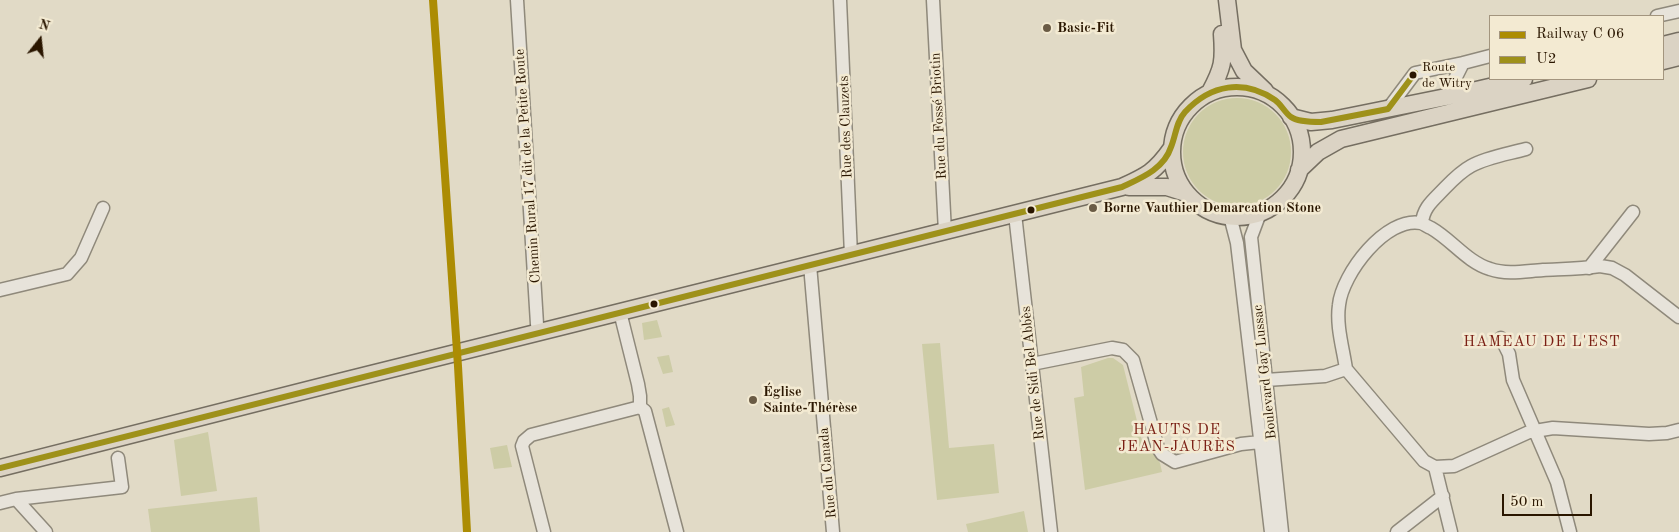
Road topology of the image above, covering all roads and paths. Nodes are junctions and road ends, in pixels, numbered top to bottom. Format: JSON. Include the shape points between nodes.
{"nodes":[{"id":1,"x":517,"y":0,"type":"edge"},
{"id":2,"x":840,"y":0,"type":"edge"},
{"id":3,"x":933,"y":0,"type":"edge"},
{"id":4,"x":1217,"y":0,"type":"edge"},
{"id":5,"x":1227,"y":0,"type":"edge"},
{"id":6,"x":1679,"y":11,"type":"edge"},
{"id":7,"x":1661,"y":15,"type":"edge"},
{"id":8,"x":1679,"y":41,"type":"edge"},
{"id":9,"x":1664,"y":45,"type":"edge"},
{"id":10,"x":1489,"y":56,"type":"edge"},
{"id":11,"x":1679,"y":56,"type":"edge"},
{"id":12,"x":1664,"y":60,"type":"edge"},
{"id":13,"x":1463,"y":63,"type":"junction"},
{"id":14,"x":1520,"y":80,"type":"edge"},
{"id":15,"x":1584,"y":80,"type":"edge"},
{"id":16,"x":1210,"y":92,"type":"junction"},
{"id":17,"x":1268,"y":95,"type":"junction"},
{"id":18,"x":1446,"y":97,"type":"junction"},
{"id":19,"x":1388,"y":110,"type":"junction"},
{"id":20,"x":1292,"y":117,"type":"junction"},
{"id":21,"x":1171,"y":149,"type":"junction"},
{"id":22,"x":1526,"y":149,"type":"dead end"},
{"id":23,"x":1299,"y":170,"type":"junction"},
{"id":24,"x":1122,"y":188,"type":"junction"},
{"id":25,"x":1186,"y":193,"type":"junction"},
{"id":26,"x":103,"y":208,"type":"dead end"},
{"id":27,"x":1260,"y":212,"type":"junction"},
{"id":28,"x":1633,"y":212,"type":"dead end"},
{"id":29,"x":1015,"y":214,"type":"junction"},
{"id":30,"x":1230,"y":216,"type":"junction"},
{"id":31,"x":1422,"y":223,"type":"junction"},
{"id":32,"x":945,"y":232,"type":"junction"},
{"id":33,"x":851,"y":255,"type":"junction"},
{"id":34,"x":810,"y":265,"type":"junction"},
{"id":35,"x":1589,"y":268,"type":"junction"},
{"id":36,"x":0,"y":290,"type":"edge"},
{"id":37,"x":620,"y":312,"type":"junction"},
{"id":38,"x":1679,"y":317,"type":"edge"},
{"id":39,"x":539,"y":332,"type":"junction"},
{"id":40,"x":1500,"y":338,"type":"dead end"},
{"id":41,"x":1032,"y":364,"type":"junction"},
{"id":42,"x":1346,"y":369,"type":"junction"},
{"id":43,"x":1266,"y":380,"type":"junction"},
{"id":44,"x":640,"y":407,"type":"junction"},
{"id":45,"x":1536,"y":430,"type":"junction"},
{"id":46,"x":1679,"y":430,"type":"edge"},
{"id":47,"x":1260,"y":442,"type":"junction"},
{"id":48,"x":118,"y":458,"type":"dead end"},
{"id":49,"x":1435,"y":467,"type":"junction"},
{"id":50,"x":0,"y":468,"type":"edge"},
{"id":51,"x":1443,"y":496,"type":"junction"},
{"id":52,"x":16,"y":499,"type":"junction"},
{"id":53,"x":0,"y":503,"type":"edge"},
{"id":54,"x":46,"y":532,"type":"edge"},
{"id":55,"x":544,"y":532,"type":"edge"},
{"id":56,"x":677,"y":532,"type":"edge"},
{"id":57,"x":833,"y":532,"type":"edge"},
{"id":58,"x":1051,"y":532,"type":"edge"},
{"id":59,"x":1270,"y":532,"type":"edge"},
{"id":60,"x":1282,"y":532,"type":"edge"},
{"id":61,"x":1397,"y":532,"type":"edge"},
{"id":62,"x":1451,"y":532,"type":"edge"},
{"id":63,"x":1570,"y":532,"type":"edge"}],
"edges":[{"from":1,"to":39,"type":"street","name":"Chemin Rural 17 dit de la Petite Route"},
{"from":2,"to":33,"type":"street","name":"Rue des Clauzets"},
{"from":3,"to":32,"type":"street","name":"Rue du Fossé Briotin"},
{"from":4,"to":16,"type":"main road","via":[[1223,61]]},
{"from":5,"to":17,"type":"main road","via":[[1233,50],[1244,71]]},
{"from":6,"to":7,"type":"street"},
{"from":8,"to":9,"type":"main road"},
{"from":10,"to":13,"type":"street"},
{"from":11,"to":12,"type":"main road"},
{"from":13,"to":18,"type":"street"},
{"from":13,"to":19,"type":"street","via":[[1415,73]]},
{"from":14,"to":18,"type":"main road"},
{"from":15,"to":23,"type":"main road","via":[[1341,140],[1318,152]]},
{"from":16,"to":17,"type":"main road","via":[[1238,86]]},
{"from":16,"to":21,"type":"main road","via":[[1181,117]]},
{"from":17,"to":20,"type":"main road"},
{"from":18,"to":19,"type":"main road"},
{"from":19,"to":20,"type":"main road","via":[[1321,122]]},
{"from":20,"to":23,"type":"main road","via":[[1302,145]]},
{"from":21,"to":24,"type":"main road","via":[[1152,172]]},
{"from":21,"to":25,"type":"main road","via":[[1178,181]]},
{"from":22,"to":31,"type":"street","via":[[1483,160],[1464,171],[1427,206]]},
{"from":23,"to":27,"type":"main road","via":[[1284,196]]},
{"from":24,"to":25,"type":"main road","via":[[1167,187]]},
{"from":24,"to":29,"type":"main road"},
{"from":25,"to":30,"type":"main road","via":[[1207,210]]},
{"from":26,"to":36,"type":"street","via":[[81,258],[68,274]]},
{"from":27,"to":30,"type":"main road"},
{"from":27,"to":43,"type":"street","name":"Boulevard Gay Lussac","via":[[1252,236]]},
{"from":28,"to":35,"type":"street"},
{"from":29,"to":32,"type":"main road"},
{"from":29,"to":41,"type":"street","name":"Rue de Sidi Bel Abbès"},
{"from":30,"to":47,"type":"street","name":"Boulevard Gay Lussac","via":[[1237,242]]},
{"from":31,"to":35,"type":"street","via":[[1490,270]]},
{"from":31,"to":42,"type":"street","via":[[1407,223],[1388,231],[1370,247],[1352,271],[1339,302],[1338,320]]},
{"from":32,"to":33,"type":"main road"},
{"from":33,"to":34,"type":"main road"},
{"from":34,"to":37,"type":"main road"},
{"from":34,"to":57,"type":"street","name":"Rue du Canada"},
{"from":35,"to":38,"type":"street","via":[[1612,268],[1625,275]]},
{"from":37,"to":39,"type":"main road"},
{"from":37,"to":44,"type":"street","via":[[638,384]]},
{"from":39,"to":50,"type":"main road"},
{"from":40,"to":45,"type":"street","via":[[1509,354],[1513,380]]},
{"from":41,"to":47,"type":"street","via":[[1112,348],[1123,350],[1133,360],[1158,448],[1175,462],[1240,444]]},
{"from":41,"to":58,"type":"street","name":"Rue de Sidi Bel Abbès"},
{"from":42,"to":43,"type":"street","via":[[1324,376]]},
{"from":42,"to":49,"type":"street","via":[[1424,461]]},
{"from":43,"to":60,"type":"street","name":"Boulevard Gay Lussac"},
{"from":44,"to":55,"type":"street","via":[[531,436],[524,441],[522,446]]},
{"from":44,"to":56,"type":"street","via":[[645,411]]},
{"from":45,"to":46,"type":"street","via":[[1553,428],[1650,434]]},
{"from":45,"to":49,"type":"street","via":[[1454,466]]},
{"from":45,"to":63,"type":"street","via":[[1557,482]]},
{"from":47,"to":59,"type":"street","name":"Boulevard Gay Lussac"},
{"from":48,"to":52,"type":"street","via":[[122,486]]},
{"from":49,"to":51,"type":"street"},
{"from":51,"to":61,"type":"street"},
{"from":51,"to":62,"type":"street"},
{"from":52,"to":53,"type":"street"},
{"from":52,"to":54,"type":"street"}]}
